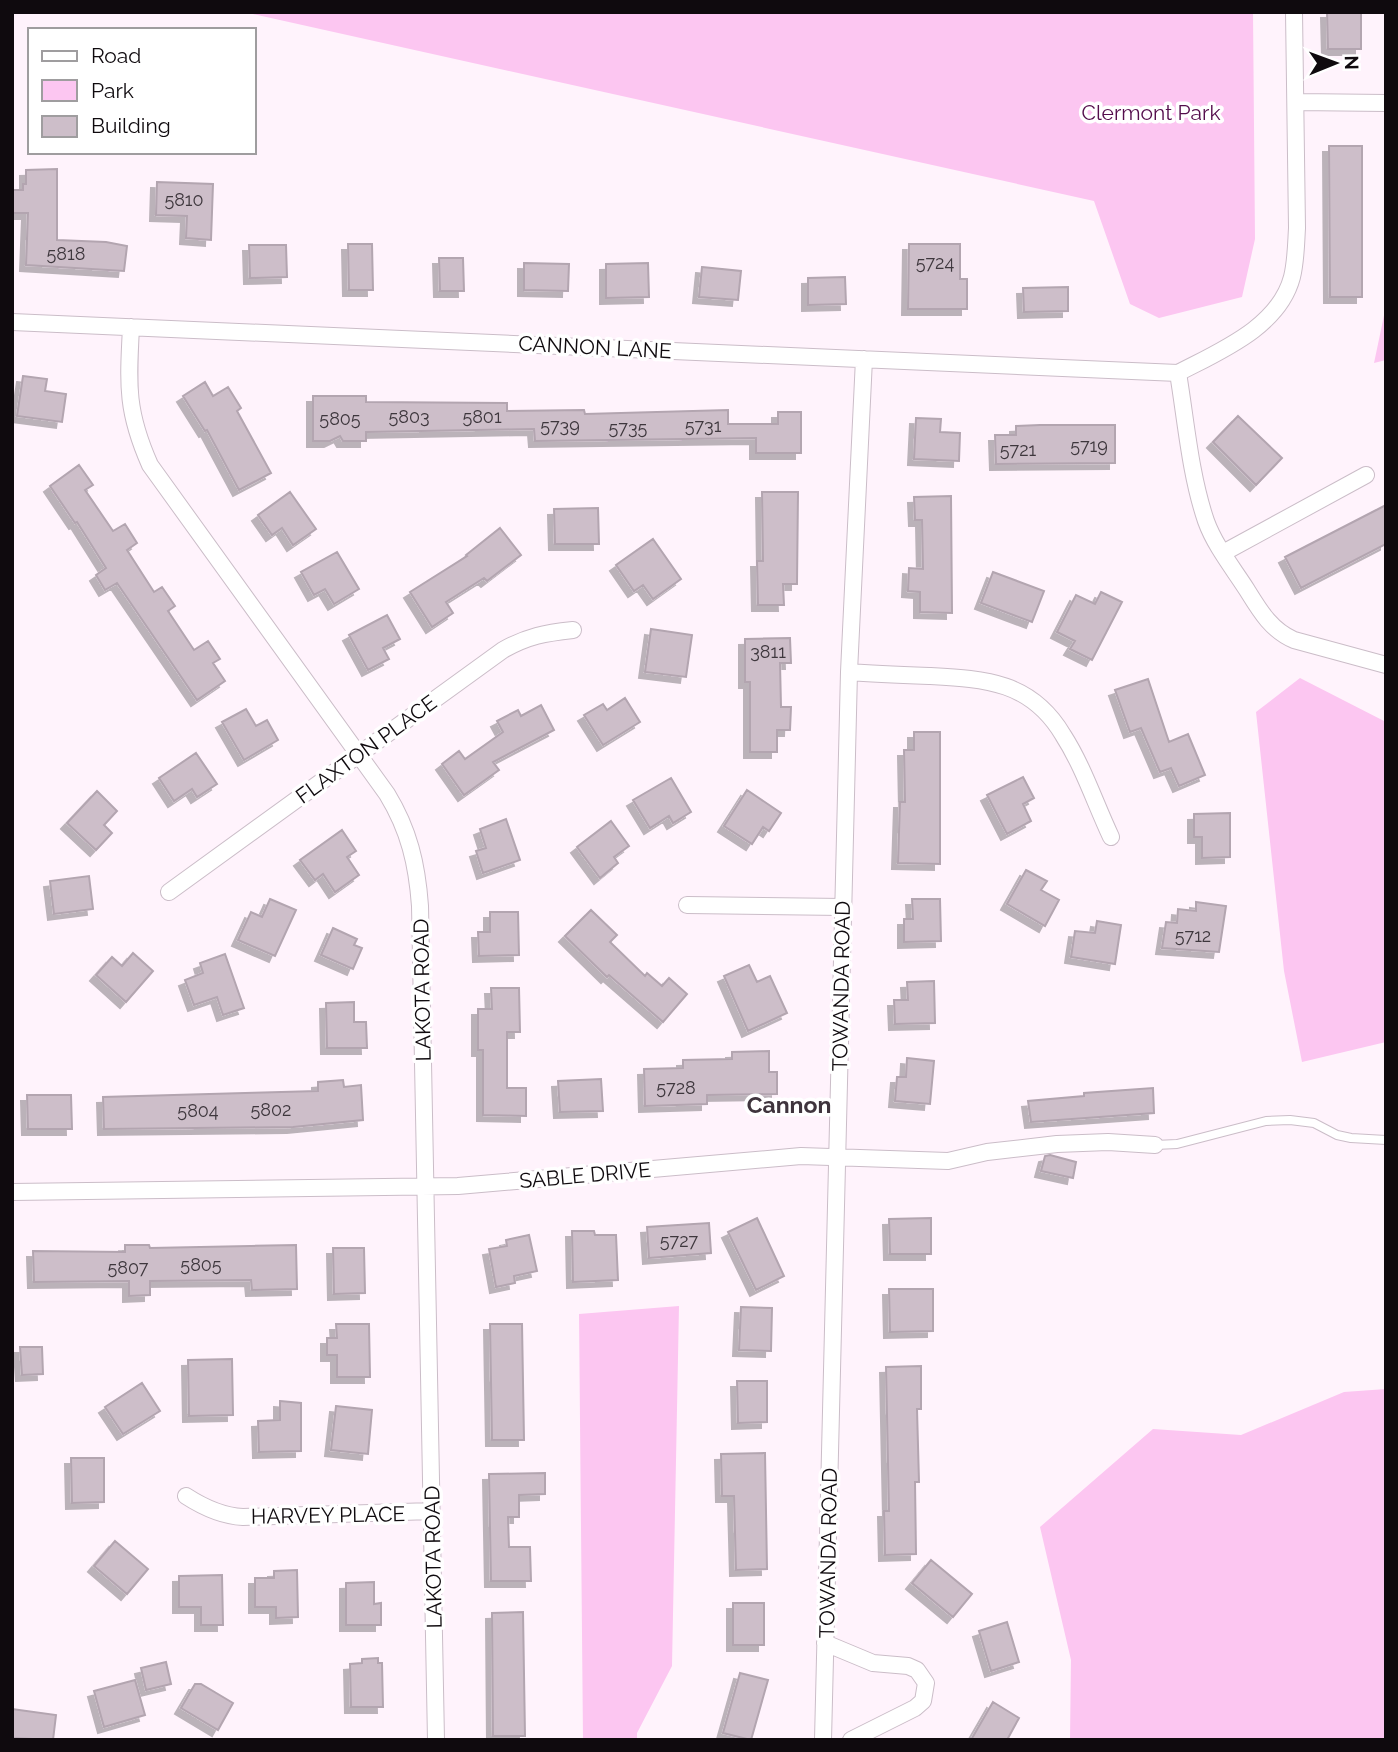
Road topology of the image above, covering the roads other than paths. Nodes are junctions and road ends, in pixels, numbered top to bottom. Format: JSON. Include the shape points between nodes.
{"nodes":[{"id":1,"x":1294,"y":12,"type":"edge"},
{"id":2,"x":1296,"y":102,"type":"junction"},
{"id":3,"x":1386,"y":103,"type":"edge"},
{"id":4,"x":12,"y":322,"type":"edge"},
{"id":5,"x":131,"y":327,"type":"junction"},
{"id":6,"x":864,"y":359,"type":"junction"},
{"id":7,"x":1178,"y":373,"type":"junction"},
{"id":8,"x":1366,"y":475,"type":"dead end"},
{"id":9,"x":1223,"y":553,"type":"junction"},
{"id":10,"x":573,"y":630,"type":"dead end"},
{"id":11,"x":1386,"y":665,"type":"edge"},
{"id":12,"x":849,"y":672,"type":"junction"},
{"id":13,"x":358,"y":755,"type":"junction"},
{"id":14,"x":1111,"y":837,"type":"dead end"},
{"id":15,"x":169,"y":892,"type":"dead end"},
{"id":16,"x":687,"y":905,"type":"dead end"},
{"id":17,"x":843,"y":907,"type":"junction"},
{"id":18,"x":1386,"y":1140,"type":"edge"},
{"id":19,"x":1155,"y":1145,"type":"joint"},
{"id":20,"x":837,"y":1157,"type":"junction"},
{"id":21,"x":426,"y":1186,"type":"junction"},
{"id":22,"x":12,"y":1192,"type":"edge"},
{"id":23,"x":186,"y":1496,"type":"dead end"},
{"id":24,"x":432,"y":1511,"type":"junction"},
{"id":25,"x":825,"y":1643,"type":"junction"},
{"id":26,"x":436,"y":1740,"type":"edge"},
{"id":27,"x":823,"y":1740,"type":"edge"},
{"id":28,"x":852,"y":1740,"type":"edge"}],
"edges":[{"from":1,"to":2,"type":"street"},
{"from":2,"to":3,"type":"street"},
{"from":2,"to":7,"type":"street","via":[[1296,253],[1286,292],[1269,316],[1244,336]]},
{"from":4,"to":5,"type":"street","name":"CANNON LANE"},
{"from":5,"to":6,"type":"street","name":"CANNON LANE"},
{"from":5,"to":13,"type":"street","name":"LAKOTA ROAD","via":[[130,401],[137,436],[150,466]]},
{"from":6,"to":7,"type":"street","name":"CANNON LANE"},
{"from":6,"to":12,"type":"street","name":"TOWANDA ROAD"},
{"from":7,"to":9,"type":"street","via":[[1202,507]]},
{"from":8,"to":9,"type":"street"},
{"from":9,"to":11,"type":"street","via":[[1263,616],[1283,635]]},
{"from":10,"to":13,"type":"street","name":"FLAXTON PLACE","via":[[540,633],[503,650]]},
{"from":12,"to":14,"type":"street","via":[[994,681],[1028,698],[1064,736]]},
{"from":12,"to":17,"type":"street","name":"TOWANDA ROAD"},
{"from":13,"to":15,"type":"street","name":"FLAXTON PLACE"},
{"from":13,"to":21,"type":"street","name":"LAKOTA ROAD","via":[[400,815],[418,874]]},
{"from":16,"to":17,"type":"street"},
{"from":17,"to":20,"type":"street","name":"TOWANDA ROAD"},
{"from":18,"to":19,"type":"lane","via":[[1351,1138],[1314,1123],[1290,1120]]},
{"from":19,"to":20,"type":"street","name":"SABLE DRIVE","via":[[1057,1144],[948,1161]]},
{"from":20,"to":21,"type":"street","name":"SABLE DRIVE","via":[[801,1156]]},
{"from":20,"to":25,"type":"street","name":"TOWANDA ROAD"},
{"from":21,"to":22,"type":"street","name":"SABLE DRIVE"},
{"from":21,"to":24,"type":"street","name":"LAKOTA ROAD"},
{"from":23,"to":24,"type":"street","name":"HARVEY PLACE","via":[[202,1507],[243,1517]]},
{"from":24,"to":26,"type":"street","name":"LAKOTA ROAD"},
{"from":25,"to":27,"type":"street","name":"TOWANDA ROAD"},
{"from":25,"to":28,"type":"street","via":[[873,1663],[908,1666],[926,1683],[923,1701],[915,1709]]}]}
